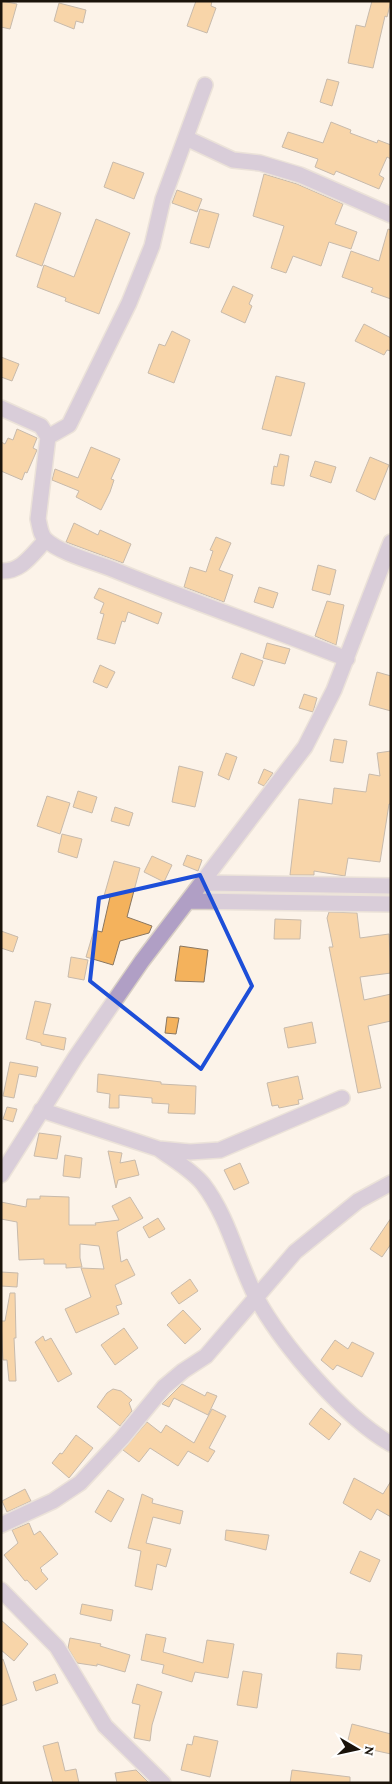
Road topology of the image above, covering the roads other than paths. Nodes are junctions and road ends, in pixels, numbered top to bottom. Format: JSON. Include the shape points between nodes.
{"nodes":[{"id":1,"x":205,"y":85,"type":"dead end"},
{"id":2,"x":186,"y":138,"type":"junction"},
{"id":3,"x":391,"y":215,"type":"edge"},
{"id":4,"x":1,"y":408,"type":"edge"},
{"id":5,"x":48,"y":437,"type":"junction"},
{"id":6,"x":46,"y":540,"type":"junction"},
{"id":7,"x":391,"y":542,"type":"edge"},
{"id":8,"x":1,"y":571,"type":"edge"},
{"id":9,"x":347,"y":659,"type":"junction"},
{"id":10,"x":203,"y":883,"type":"junction"},
{"id":11,"x":391,"y":886,"type":"edge"},
{"id":12,"x":189,"y":900,"type":"junction"},
{"id":13,"x":391,"y":904,"type":"edge"},
{"id":14,"x":342,"y":1098,"type":"dead end"},
{"id":15,"x":41,"y":1110,"type":"junction"},
{"id":16,"x":159,"y":1148,"type":"junction"},
{"id":17,"x":1,"y":1175,"type":"edge"},
{"id":18,"x":391,"y":1183,"type":"edge"},
{"id":19,"x":256,"y":1297,"type":"junction"},
{"id":20,"x":391,"y":1444,"type":"edge"},
{"id":21,"x":1,"y":1525,"type":"edge"},
{"id":22,"x":1,"y":1590,"type":"edge"},
{"id":23,"x":163,"y":1783,"type":"edge"}],
"edges":[{"from":1,"to":2,"type":"street"},
{"from":2,"to":3,"type":"street","via":[[233,160],[260,163],[300,175]]},
{"from":2,"to":5,"type":"street","via":[[163,199],[152,246],[129,303],[69,425]]},
{"from":4,"to":5,"type":"street","via":[[41,426]]},
{"from":5,"to":6,"type":"street","via":[[38,519]]},
{"from":6,"to":8,"type":"street","via":[[22,565],[12,571]]},
{"from":6,"to":9,"type":"street","via":[[140,580]]},
{"from":7,"to":9,"type":"street"},
{"from":9,"to":10,"type":"street","via":[[322,716],[304,747]]},
{"from":10,"to":11,"type":"street"},
{"from":10,"to":12,"type":"street"},
{"from":12,"to":13,"type":"street"},
{"from":12,"to":15,"type":"street","via":[[142,961]]},
{"from":14,"to":16,"type":"street","via":[[220,1150],[190,1152]]},
{"from":15,"to":16,"type":"street"},
{"from":15,"to":17,"type":"street"},
{"from":16,"to":19,"type":"street","via":[[202,1183],[223,1218]]},
{"from":18,"to":19,"type":"street","via":[[358,1201],[295,1252]]},
{"from":19,"to":20,"type":"street","via":[[280,1334],[329,1394]]},
{"from":19,"to":21,"type":"street","via":[[206,1356],[164,1387],[80,1483],[53,1501]]},
{"from":22,"to":23,"type":"street","via":[[57,1647],[105,1726]]}]}
